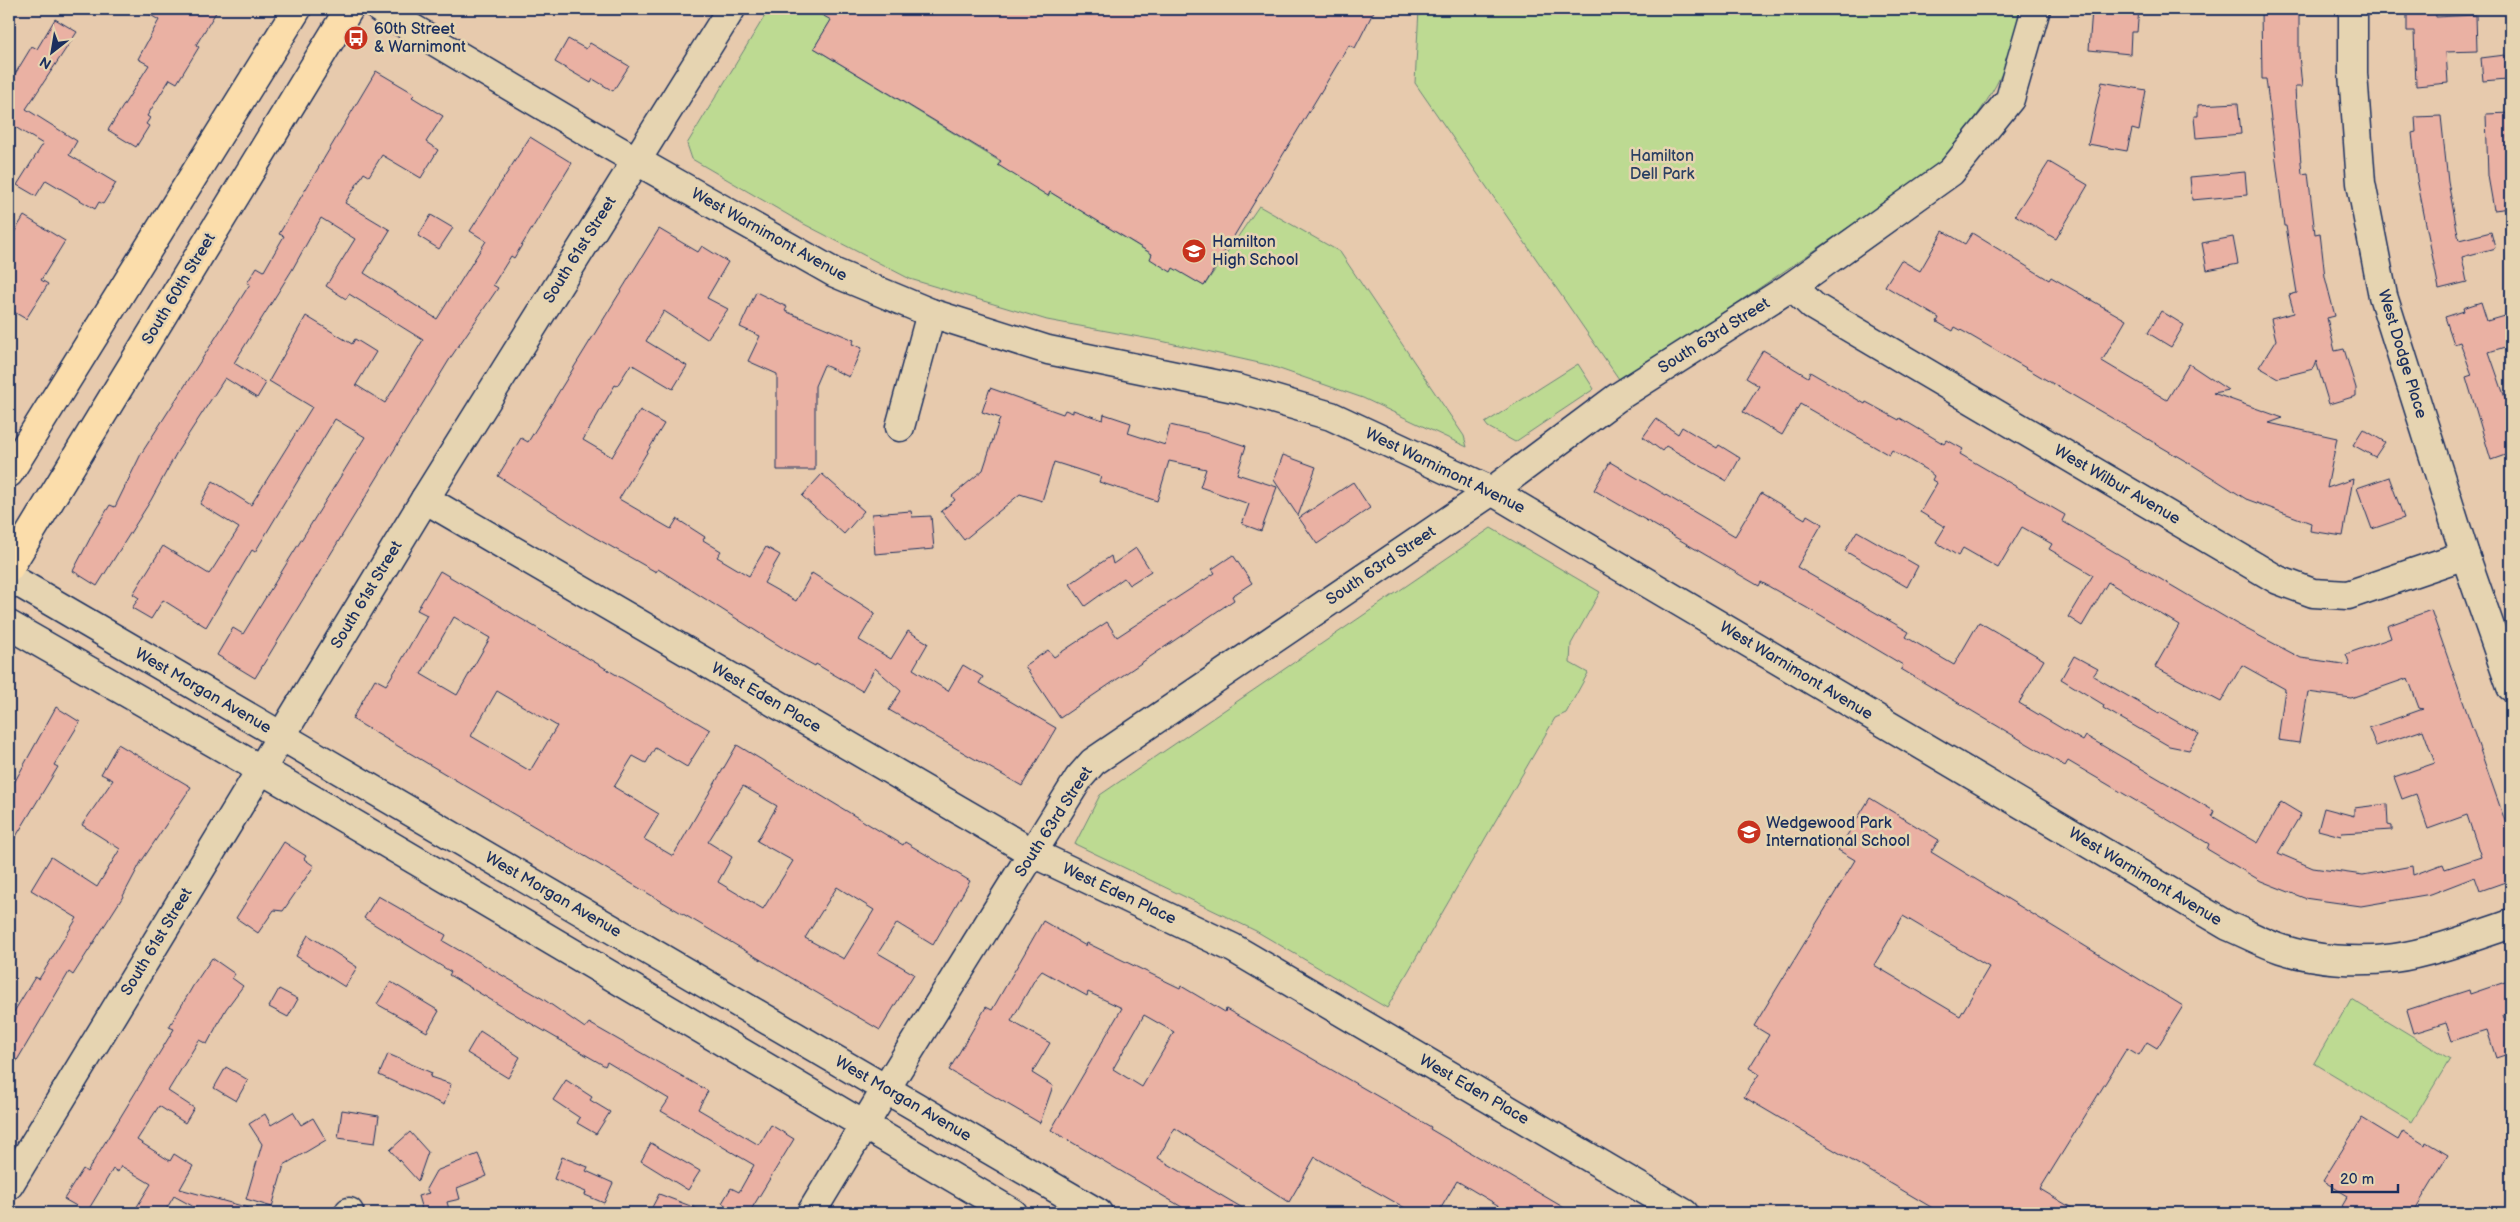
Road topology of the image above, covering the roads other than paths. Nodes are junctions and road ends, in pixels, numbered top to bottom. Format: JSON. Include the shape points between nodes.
{"nodes":[{"id":1,"x":297,"y":9,"type":"edge"},
{"id":2,"x":349,"y":9,"type":"edge"},
{"id":3,"x":380,"y":9,"type":"edge"},
{"id":4,"x":731,"y":9,"type":"edge"},
{"id":5,"x":2036,"y":9,"type":"edge"},
{"id":6,"x":2353,"y":9,"type":"edge"},
{"id":7,"x":636,"y":160,"type":"junction"},
{"id":8,"x":1792,"y":286,"type":"junction"},
{"id":9,"x":931,"y":313,"type":"junction"},
{"id":10,"x":900,"y":427,"type":"dead end"},
{"id":11,"x":9,"y":473,"type":"edge"},
{"id":12,"x":1492,"y":491,"type":"junction"},
{"id":13,"x":425,"y":499,"type":"junction"},
{"id":14,"x":2465,"y":556,"type":"junction"},
{"id":15,"x":9,"y":568,"type":"edge"},
{"id":16,"x":9,"y":577,"type":"edge"},
{"id":17,"x":9,"y":625,"type":"edge"},
{"id":18,"x":2511,"y":687,"type":"edge"},
{"id":19,"x":282,"y":737,"type":"junction"},
{"id":20,"x":262,"y":770,"type":"junction"},
{"id":21,"x":1033,"y":854,"type":"junction"},
{"id":22,"x":2511,"y":924,"type":"edge"},
{"id":23,"x":886,"y":1089,"type":"junction"},
{"id":24,"x":864,"y":1126,"type":"junction"},
{"id":25,"x":9,"y":1185,"type":"edge"},
{"id":26,"x":811,"y":1213,"type":"edge"},
{"id":27,"x":1013,"y":1213,"type":"edge"},
{"id":28,"x":1098,"y":1213,"type":"edge"},
{"id":29,"x":1684,"y":1213,"type":"edge"}],
"edges":[{"from":1,"to":11,"type":"main road"},
{"from":2,"to":15,"type":"main road","name":"South 60th Street"},
{"from":3,"to":7,"type":"street","name":"West Warnimont Avenue"},
{"from":4,"to":7,"type":"street","name":"South 61st Street"},
{"from":5,"to":8,"type":"street","name":"South 63rd Street","via":[[2010,99],[1951,172]]},
{"from":6,"to":14,"type":"street","name":"West Dodge Place","via":[[2353,73],[2361,183],[2383,296]]},
{"from":7,"to":9,"type":"street","name":"West Warnimont Avenue","via":[[835,274]]},
{"from":7,"to":13,"type":"street","name":"South 61st Street"},
{"from":8,"to":12,"type":"street","name":"South 63rd Street","via":[[1618,397]]},
{"from":8,"to":14,"type":"street","name":"West Wilbur Avenue","via":[[1813,306],[2278,580],[2313,593],[2348,596]]},
{"from":9,"to":10,"type":"street"},
{"from":9,"to":12,"type":"street","name":"West Warnimont Avenue","via":[[1048,350],[1239,389],[1331,416]]},
{"from":12,"to":21,"type":"street","name":"South 63rd Street","via":[[1093,762]]},
{"from":12,"to":22,"type":"street","name":"West Warnimont Avenue","via":[[2228,926],[2280,949],[2317,957],[2395,958]]},
{"from":13,"to":19,"type":"street","name":"South 61st Street"},
{"from":13,"to":21,"type":"street","name":"West Eden Place"},
{"from":14,"to":18,"type":"street","name":"West Dodge Place"},
{"from":16,"to":19,"type":"street","name":"West Morgan Avenue"},
{"from":17,"to":20,"type":"street"},
{"from":19,"to":20,"type":"street","name":"South 61st Street"},
{"from":19,"to":23,"type":"street","name":"West Morgan Avenue"},
{"from":20,"to":24,"type":"street"},
{"from":20,"to":25,"type":"street","name":"South 61st Street"},
{"from":21,"to":23,"type":"street","name":"South 63rd Street"},
{"from":21,"to":29,"type":"street","name":"West Eden Place","via":[[1233,948]]},
{"from":23,"to":24,"type":"street","name":"South 63rd Street"},
{"from":23,"to":28,"type":"street","name":"West Morgan Avenue"},
{"from":24,"to":26,"type":"street","name":"South 63rd Street"},
{"from":24,"to":27,"type":"street"}]}
